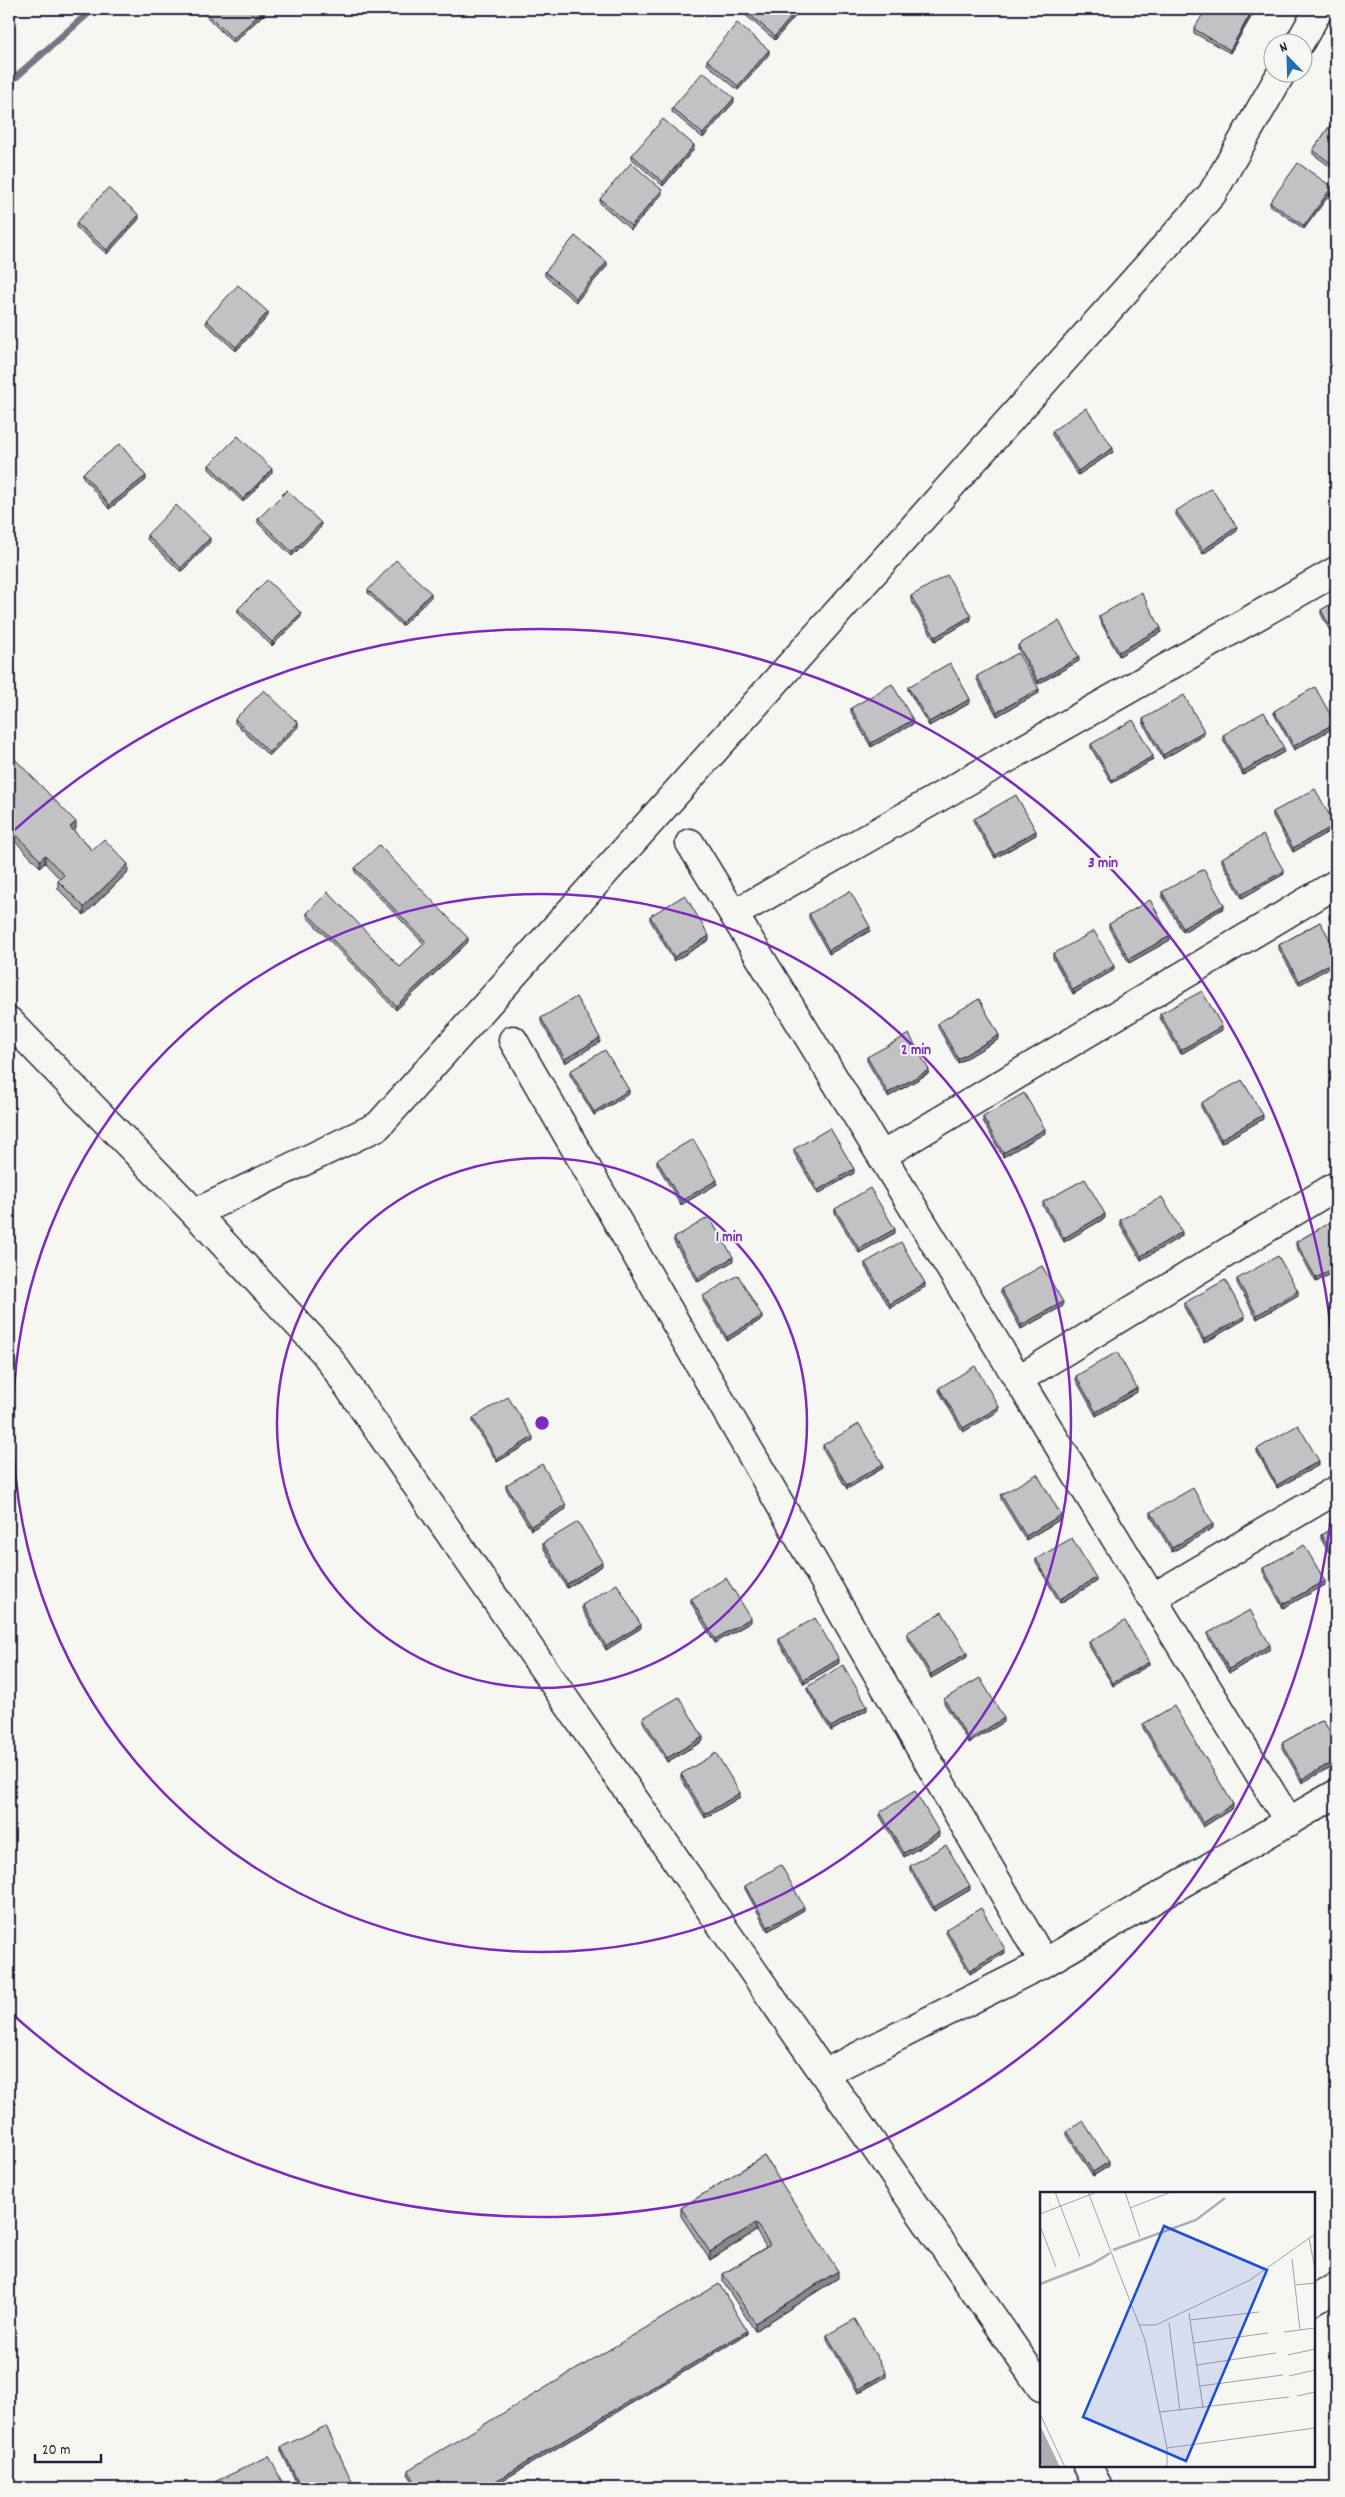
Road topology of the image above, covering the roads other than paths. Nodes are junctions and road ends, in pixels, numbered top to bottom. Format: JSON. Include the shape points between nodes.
{"nodes":[{"id":1,"x":1319,"y":9,"type":"edge"},
{"id":2,"x":1306,"y":32,"type":"edge"},
{"id":3,"x":1276,"y":82,"type":"edge"},
{"id":4,"x":1336,"y":571,"type":"edge"},
{"id":5,"x":690,"y":843,"type":"dead end"},
{"id":6,"x":1336,"y":884,"type":"edge"},
{"id":7,"x":734,"y":914,"type":"junction"},
{"id":8,"x":9,"y":1021,"type":"edge"},
{"id":9,"x":513,"y":1040,"type":"dead end"},
{"id":10,"x":883,"y":1155,"type":"junction"},
{"id":11,"x":1336,"y":1186,"type":"edge"},
{"id":12,"x":196,"y":1213,"type":"junction"},
{"id":13,"x":1019,"y":1379,"type":"junction"},
{"id":14,"x":1336,"y":1490,"type":"edge"},
{"id":15,"x":1152,"y":1598,"type":"junction"},
{"id":16,"x":1336,"y":1794,"type":"edge"},
{"id":17,"x":1288,"y":1822,"type":"junction"},
{"id":18,"x":1044,"y":1963,"type":"junction"},
{"id":19,"x":825,"y":2073,"type":"junction"},
{"id":20,"x":1336,"y":2287,"type":"edge"},
{"id":21,"x":1315,"y":2299,"type":"edge"},
{"id":22,"x":1040,"y":2386,"type":"edge"},
{"id":23,"x":1088,"y":2467,"type":"edge"},
{"id":24,"x":1098,"y":2488,"type":"edge"}],
"edges":[{"from":1,"to":2,"type":"street"},
{"from":3,"to":12,"type":"street","via":[[1212,194],[378,1126]]},
{"from":4,"to":7,"type":"street"},
{"from":5,"to":7,"type":"street"},
{"from":6,"to":10,"type":"street"},
{"from":7,"to":10,"type":"street"},
{"from":8,"to":12,"type":"street"},
{"from":9,"to":18,"type":"street"},
{"from":10,"to":13,"type":"street"},
{"from":11,"to":13,"type":"street"},
{"from":12,"to":19,"type":"street","via":[[325,1353]]},
{"from":13,"to":15,"type":"street"},
{"from":14,"to":15,"type":"street"},
{"from":15,"to":17,"type":"street"},
{"from":16,"to":17,"type":"street"},
{"from":17,"to":18,"type":"street"},
{"from":18,"to":19,"type":"street"},
{"from":19,"to":22,"type":"street"},
{"from":20,"to":21,"type":"street"},
{"from":23,"to":24,"type":"street"}]}
